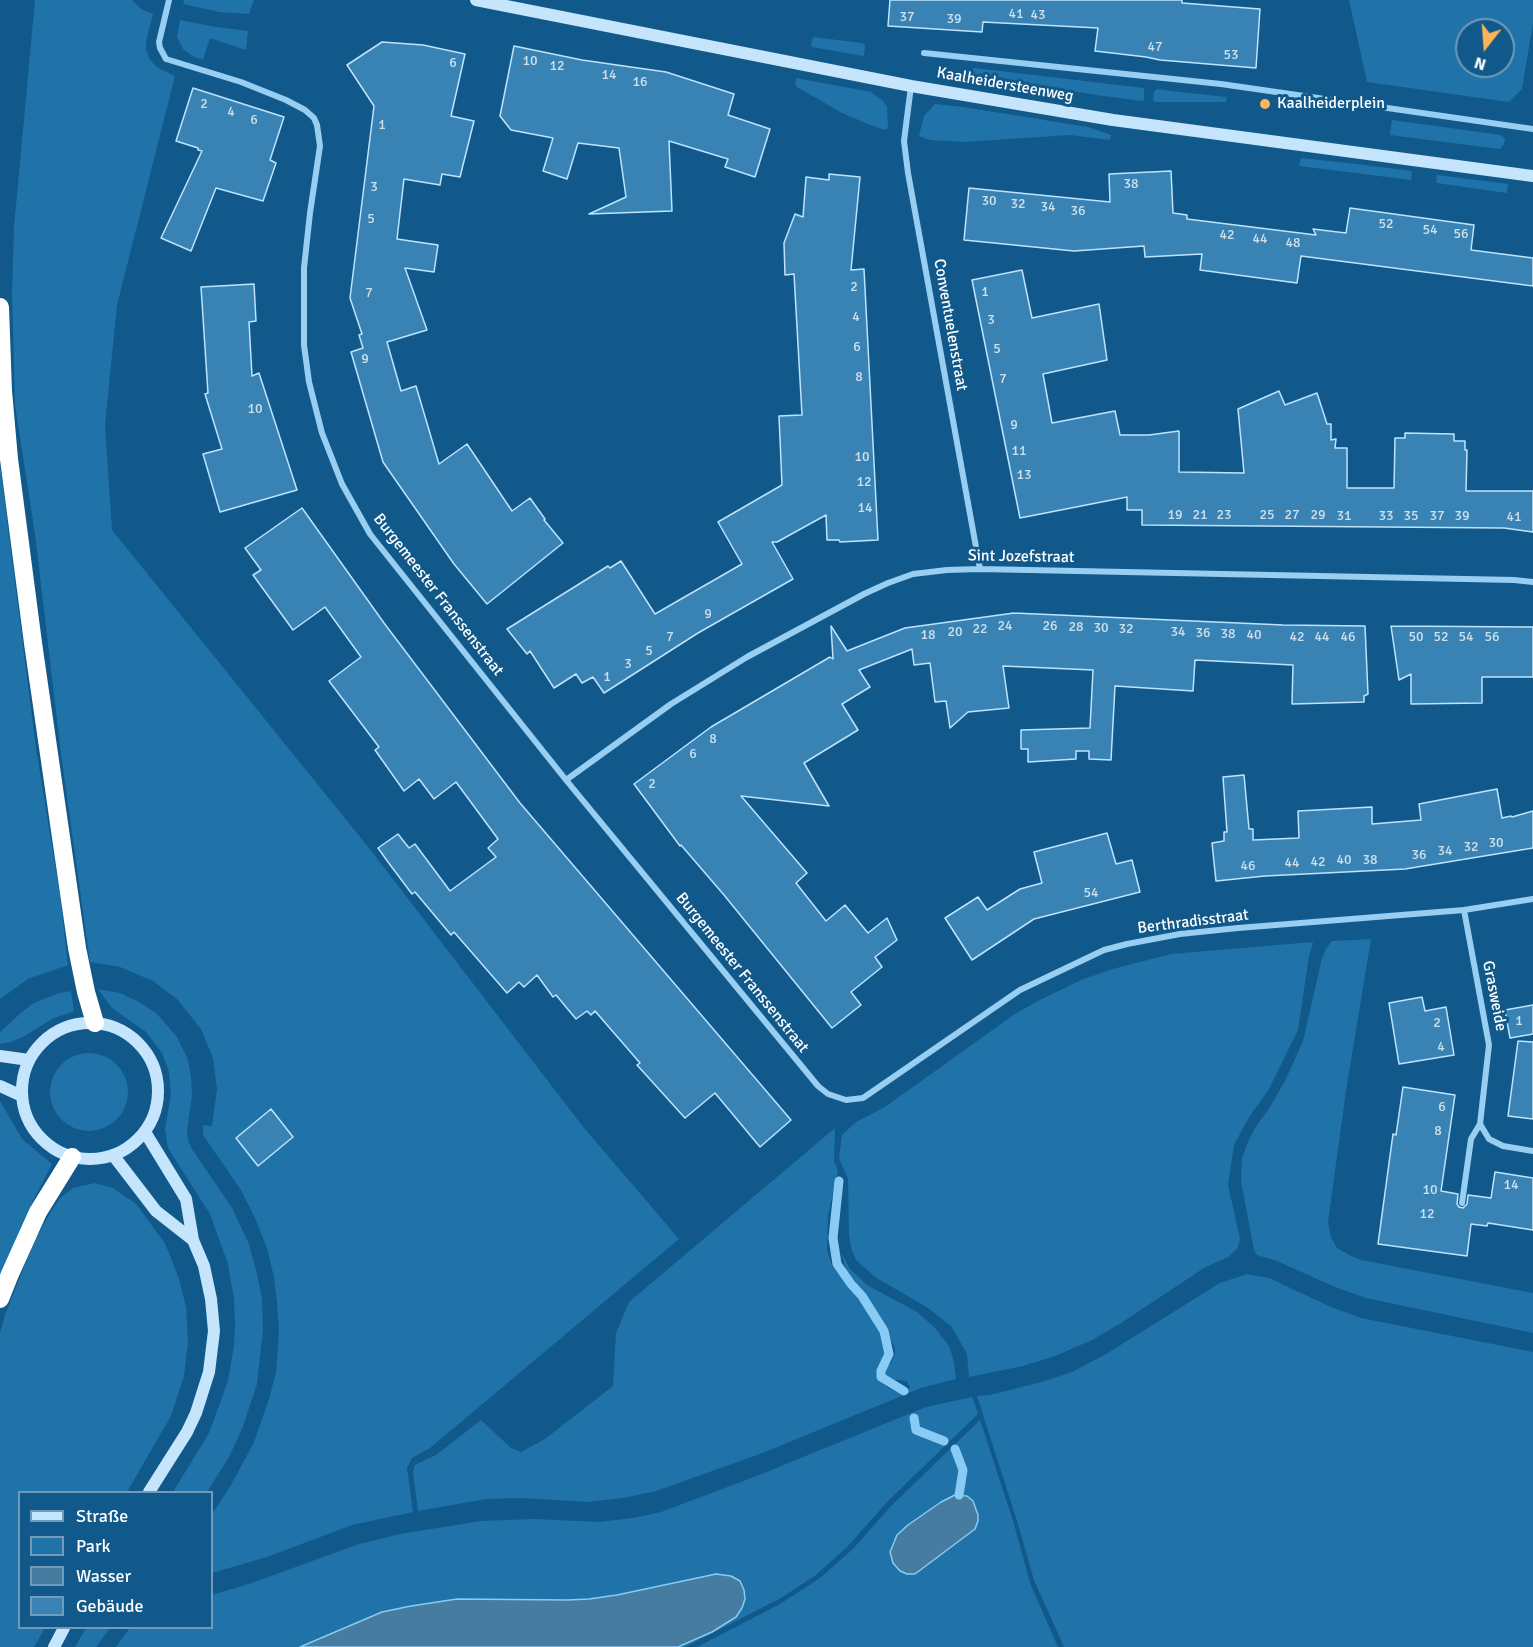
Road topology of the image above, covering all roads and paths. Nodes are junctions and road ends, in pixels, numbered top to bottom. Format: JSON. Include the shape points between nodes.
{"nodes":[{"id":1,"x":169,"y":0,"type":"edge"},
{"id":2,"x":476,"y":0,"type":"edge"},
{"id":3,"x":924,"y":53,"type":"dead end"},
{"id":4,"x":911,"y":86,"type":"junction"},
{"id":5,"x":1533,"y":129,"type":"edge"},
{"id":6,"x":1533,"y":176,"type":"edge"},
{"id":7,"x":0,"y":307,"type":"edge"},
{"id":8,"x":980,"y":569,"type":"junction"},
{"id":9,"x":1533,"y":582,"type":"edge"},
{"id":10,"x":566,"y":780,"type":"junction"},
{"id":11,"x":1533,"y":898,"type":"edge"},
{"id":12,"x":1464,"y":910,"type":"junction"},
{"id":13,"x":95,"y":1023,"type":"junction"},
{"id":14,"x":0,"y":1056,"type":"edge"},
{"id":15,"x":29,"y":1060,"type":"junction"},
{"id":16,"x":0,"y":1086,"type":"edge"},
{"id":17,"x":828,"y":1094,"type":"joint"},
{"id":18,"x":22,"y":1096,"type":"junction"},
{"id":19,"x":1480,"y":1124,"type":"junction"},
{"id":20,"x":145,"y":1132,"type":"junction"},
{"id":21,"x":1533,"y":1151,"type":"edge"},
{"id":22,"x":113,"y":1155,"type":"junction"},
{"id":23,"x":72,"y":1157,"type":"junction"},
{"id":24,"x":1462,"y":1203,"type":"dead end"},
{"id":25,"x":193,"y":1240,"type":"junction"},
{"id":26,"x":0,"y":1299,"type":"edge"},
{"id":27,"x":150,"y":1491,"type":"edge"},
{"id":28,"x":63,"y":1629,"type":"edge"},
{"id":29,"x":54,"y":1647,"type":"edge"}],
"edges":[{"from":1,"to":10,"type":"street","name":"Burgemeester Franssenstraat","via":[[159,42],[166,59],[241,82],[286,100],[314,118],[320,146],[304,268],[304,345],[309,382],[331,458],[370,534]]},
{"from":2,"to":4,"type":"street","name":"Kaalheidersteenweg"},
{"from":3,"to":5,"type":"street","name":"Kaalheidersteenweg","via":[[1221,84]]},
{"from":4,"to":6,"type":"street","name":"Kaalheidersteenweg","via":[[1113,120]]},
{"from":4,"to":8,"type":"street","name":"Conventuelenstraat","via":[[904,141],[908,173]]},
{"from":7,"to":13,"type":"highway","via":[[9,459],[33,643],[79,957]]},
{"from":8,"to":9,"type":"street","name":"Sint Jozefstraat"},
{"from":8,"to":10,"type":"street","name":"Sint Jozefstraat","via":[[913,574],[864,594],[747,657],[671,704]]},
{"from":10,"to":17,"type":"street","name":"Burgemeester Franssenstraat"},
{"from":11,"to":12,"type":"street","name":"Berthradisstraat"},
{"from":12,"to":17,"type":"street","name":"Berthradisstraat","via":[[1180,934],[1104,950],[1020,990],[863,1098],[846,1100]]},
{"from":12,"to":19,"type":"street","name":"Grasweide","via":[[1490,1045]]},
{"from":13,"to":15,"type":"street","via":[[75,1024],[56,1032],[40,1044]]},
{"from":13,"to":20,"type":"street","via":[[116,1027],[134,1038],[148,1054],[159,1093],[155,1114]]},
{"from":14,"to":15,"type":"street"},
{"from":15,"to":18,"type":"street"},
{"from":16,"to":18,"type":"street"},
{"from":18,"to":23,"type":"street","via":[[32,1127],[56,1150]]},
{"from":19,"to":21,"type":"street","via":[[1489,1139],[1503,1146]]},
{"from":19,"to":24,"type":"street","name":"Grasweide","via":[[1471,1139]]},
{"from":20,"to":22,"type":"street"},
{"from":20,"to":25,"type":"street","via":[[186,1199]]},
{"from":22,"to":23,"type":"street","via":[[99,1159]]},
{"from":22,"to":25,"type":"street","via":[[156,1211]]},
{"from":23,"to":26,"type":"highway","via":[[38,1212]]},
{"from":25,"to":27,"type":"street","via":[[212,1299],[214,1331],[209,1372],[196,1413]]},
{"from":28,"to":29,"type":"street"}]}
